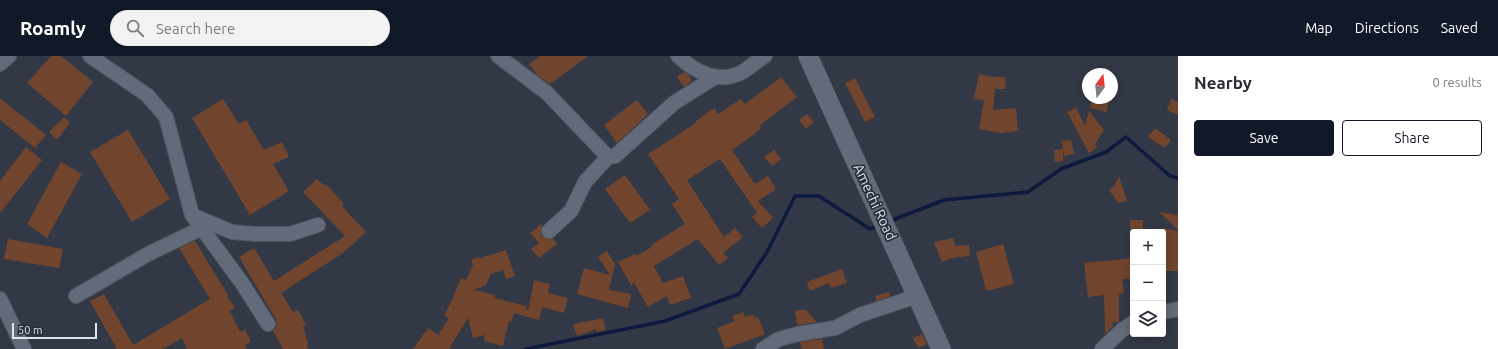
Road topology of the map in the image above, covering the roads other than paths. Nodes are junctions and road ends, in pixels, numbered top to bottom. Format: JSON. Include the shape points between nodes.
{"nodes":[{"id":1,"x":9,"y":56,"type":"edge"},
{"id":2,"x":90,"y":56,"type":"edge"},
{"id":3,"x":498,"y":56,"type":"edge"},
{"id":4,"x":678,"y":56,"type":"edge"},
{"id":5,"x":765,"y":56,"type":"edge"},
{"id":6,"x":808,"y":56,"type":"edge"},
{"id":7,"x":0,"y":64,"type":"edge"},
{"id":8,"x":715,"y":77,"type":"junction"},
{"id":9,"x":608,"y":157,"type":"junction"},
{"id":10,"x":192,"y":214,"type":"junction"},
{"id":11,"x":318,"y":225,"type":"dead end"},
{"id":12,"x":202,"y":228,"type":"junction"},
{"id":13,"x":549,"y":231,"type":"dead end"},
{"id":14,"x":76,"y":296,"type":"dead end"},
{"id":15,"x":917,"y":296,"type":"junction"},
{"id":16,"x":2,"y":308,"type":"edge"},
{"id":17,"x":1178,"y":309,"type":"edge"},
{"id":18,"x":1166,"y":311,"type":"edge"},
{"id":19,"x":268,"y":324,"type":"dead end"},
{"id":20,"x":1130,"y":325,"type":"edge"},
{"id":21,"x":24,"y":349,"type":"edge"},
{"id":22,"x":763,"y":349,"type":"edge"},
{"id":23,"x":941,"y":349,"type":"edge"},
{"id":24,"x":1102,"y":349,"type":"edge"}],
"edges":[{"from":1,"to":7,"type":"street"},
{"from":2,"to":10,"type":"street","via":[[147,95],[166,117]]},
{"from":3,"to":9,"type":"street","via":[[547,93]]},
{"from":4,"to":8,"type":"street","via":[[698,71]]},
{"from":5,"to":8,"type":"street","via":[[737,75]]},
{"from":6,"to":15,"type":"main road","name":"Amechi Road"},
{"from":8,"to":9,"type":"street","via":[[674,103],[615,156]]},
{"from":9,"to":13,"type":"street","via":[[585,182],[571,211]]},
{"from":10,"to":11,"type":"street","via":[[232,232],[290,234]]},
{"from":10,"to":12,"type":"street"},
{"from":12,"to":14,"type":"street","via":[[148,254]]},
{"from":12,"to":19,"type":"street"},
{"from":15,"to":22,"type":"street","via":[[860,315],[835,328],[798,334]]},
{"from":15,"to":23,"type":"main road","name":"Amechi Road"},
{"from":16,"to":21,"type":"street"},
{"from":17,"to":18,"type":"street"},
{"from":20,"to":24,"type":"street"}]}
